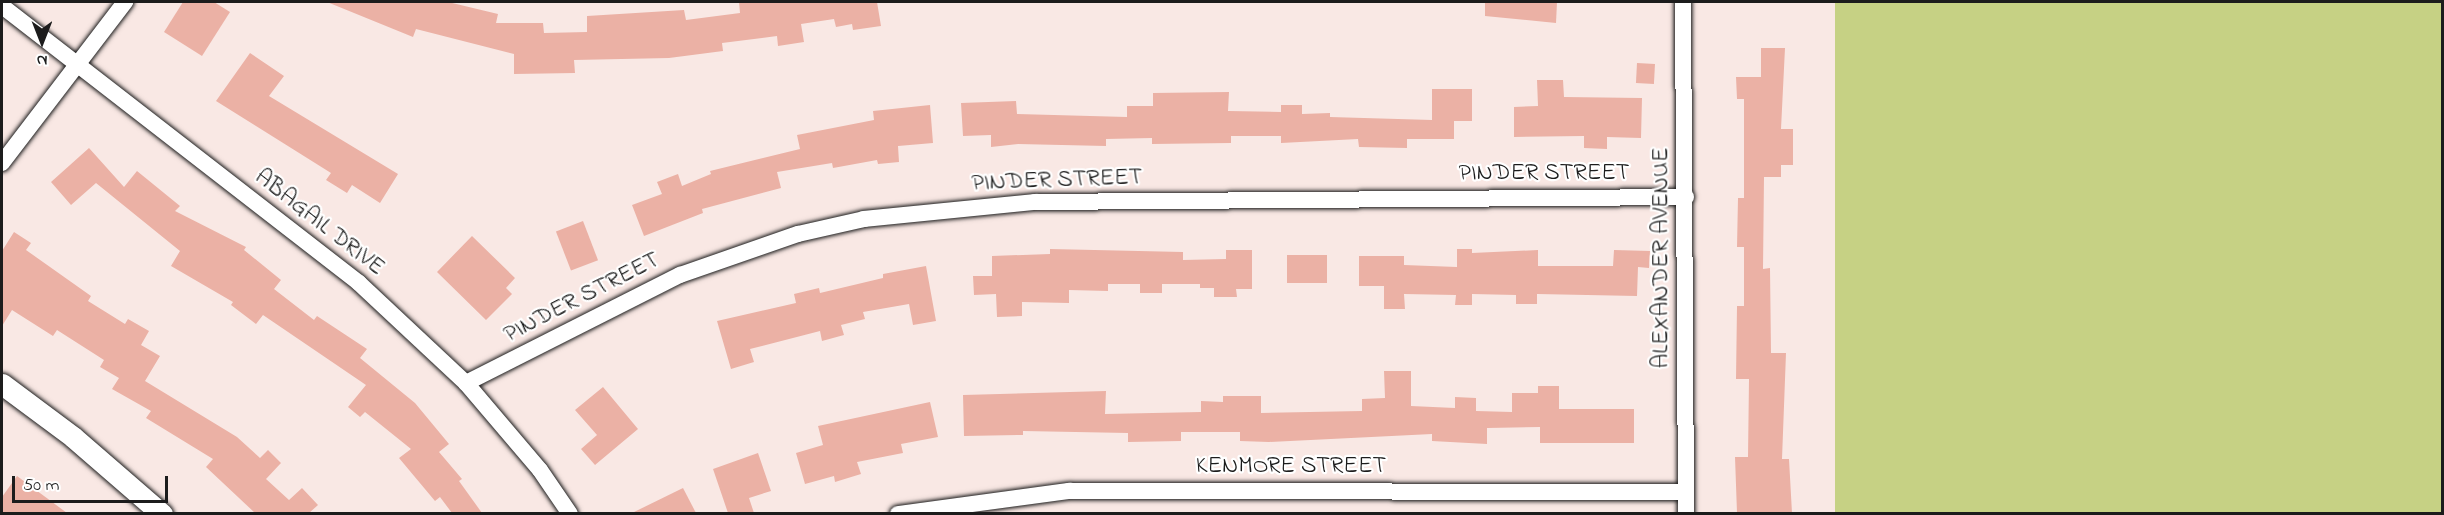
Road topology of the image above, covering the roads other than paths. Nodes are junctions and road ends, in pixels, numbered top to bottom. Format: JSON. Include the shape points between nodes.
{"nodes":[{"id":1,"x":125,"y":2,"type":"edge"},
{"id":2,"x":1683,"y":2,"type":"edge"},
{"id":3,"x":2,"y":6,"type":"edge"},
{"id":4,"x":78,"y":65,"type":"junction"},
{"id":5,"x":2,"y":163,"type":"edge"},
{"id":6,"x":1686,"y":197,"type":"junction"},
{"id":7,"x":466,"y":383,"type":"junction"},
{"id":8,"x":2,"y":384,"type":"edge"},
{"id":9,"x":1686,"y":492,"type":"junction"},
{"id":10,"x":162,"y":513,"type":"edge"},
{"id":11,"x":570,"y":513,"type":"edge"},
{"id":12,"x":898,"y":513,"type":"edge"},
{"id":13,"x":1686,"y":513,"type":"edge"}],
"edges":[{"from":1,"to":4,"type":"street"},
{"from":2,"to":6,"type":"street","name":"ALEXANDER AVENUE"},
{"from":3,"to":4,"type":"street","name":"ABAGAIL DRIVE"},
{"from":4,"to":5,"type":"street"},
{"from":4,"to":7,"type":"street","name":"ABAGAIL DRIVE","via":[[359,283]]},
{"from":6,"to":7,"type":"street","name":"PINDER STREET","via":[[1035,202],[864,219],[798,234],[680,275]]},
{"from":6,"to":9,"type":"street","name":"ALEXANDER AVENUE"},
{"from":7,"to":11,"type":"street","name":"ABAGAIL DRIVE"},
{"from":8,"to":10,"type":"street"},
{"from":9,"to":12,"type":"street","name":"KENMORE STREET","via":[[1069,491]]},
{"from":9,"to":13,"type":"street","name":"ALEXANDER AVENUE"}]}
